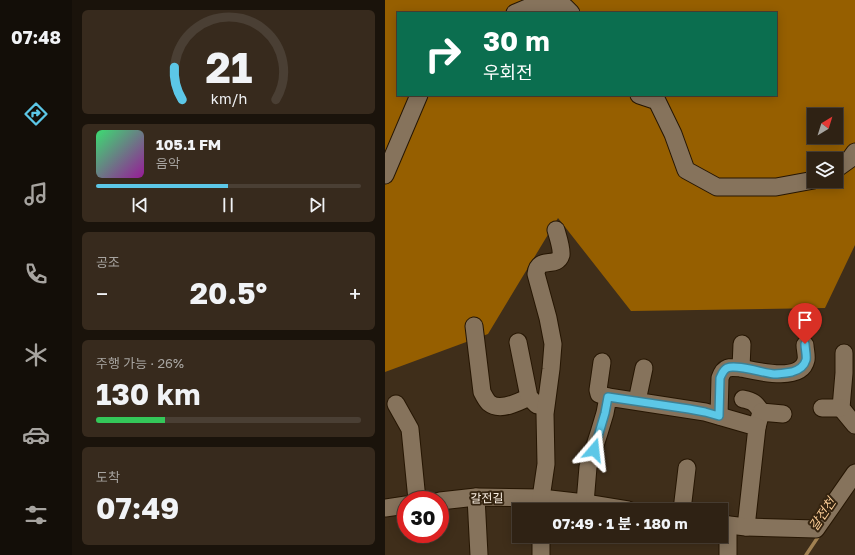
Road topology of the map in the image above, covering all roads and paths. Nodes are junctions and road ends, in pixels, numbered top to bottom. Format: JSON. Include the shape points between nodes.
{"nodes":[{"id":1,"x":517,"y":12,"type":"edge"},
{"id":2,"x":570,"y":12,"type":"edge"},
{"id":3,"x":419,"y":96,"type":"edge"},
{"id":4,"x":642,"y":96,"type":"edge"},
{"id":5,"x":855,"y":152,"type":"edge"},
{"id":6,"x":843,"y":164,"type":"edge"},
{"id":7,"x":385,"y":175,"type":"edge"},
{"id":8,"x":807,"y":181,"type":"edge"},
{"id":9,"x":556,"y":230,"type":"dead end"},
{"id":10,"x":474,"y":326,"type":"dead end"},
{"id":11,"x":518,"y":342,"type":"dead end"},
{"id":12,"x":742,"y":344,"type":"dead end"},
{"id":13,"x":805,"y":344,"type":"dead end"},
{"id":14,"x":844,"y":353,"type":"dead end"},
{"id":15,"x":602,"y":362,"type":"dead end"},
{"id":16,"x":644,"y":368,"type":"dead end"},
{"id":17,"x":741,"y":368,"type":"junction"},
{"id":18,"x":529,"y":397,"type":"junction"},
{"id":19,"x":608,"y":397,"type":"junction"},
{"id":20,"x":743,"y":399,"type":"dead end"},
{"id":21,"x":637,"y":402,"type":"junction"},
{"id":22,"x":396,"y":404,"type":"dead end"},
{"id":23,"x":822,"y":408,"type":"dead end"},
{"id":24,"x":841,"y":408,"type":"junction"},
{"id":25,"x":545,"y":414,"type":"junction"},
{"id":26,"x":783,"y":414,"type":"dead end"},
{"id":27,"x":719,"y":416,"type":"junction"},
{"id":28,"x":759,"y":420,"type":"junction"},
{"id":29,"x":855,"y":425,"type":"edge"},
{"id":30,"x":687,"y":468,"type":"dead end"},
{"id":31,"x":852,"y":480,"type":"edge"},
{"id":32,"x":416,"y":491,"type":"edge"},
{"id":33,"x":476,"y":498,"type":"junction"},
{"id":34,"x":449,"y":500,"type":"edge"},
{"id":35,"x":530,"y":503,"type":"edge"},
{"id":36,"x":541,"y":503,"type":"edge"},
{"id":37,"x":585,"y":503,"type":"edge"},
{"id":38,"x":683,"y":503,"type":"edge"},
{"id":39,"x":397,"y":506,"type":"edge"},
{"id":40,"x":385,"y":508,"type":"edge"},
{"id":41,"x":728,"y":525,"type":"edge"},
{"id":42,"x":746,"y":527,"type":"junction"},
{"id":43,"x":541,"y":543,"type":"edge"},
{"id":44,"x":726,"y":543,"type":"edge"},
{"id":45,"x":479,"y":555,"type":"edge"},
{"id":46,"x":541,"y":555,"type":"edge"},
{"id":47,"x":728,"y":555,"type":"edge"}],
"edges":[{"from":1,"to":2,"type":"street","via":[[532,6],[565,7]]},
{"from":3,"to":7,"type":"street"},
{"from":4,"to":8,"type":"street","via":[[657,101],[686,170],[717,187],[777,187]]},
{"from":5,"to":6,"type":"street"},
{"from":9,"to":25,"type":"street","via":[[561,249],[560,257],[555,261],[541,264],[536,274],[553,344]]},
{"from":10,"to":18,"type":"street","via":[[482,392],[485,398],[489,403],[499,407]]},
{"from":11,"to":18,"type":"street"},
{"from":12,"to":17,"type":"street"},
{"from":13,"to":17,"type":"street","via":[[806,360],[799,370],[775,374]]},
{"from":14,"to":24,"type":"street"},
{"from":15,"to":19,"type":"street","via":[[598,390],[599,394]]},
{"from":16,"to":21,"type":"street"},
{"from":17,"to":27,"type":"street","via":[[727,368],[722,372]]},
{"from":18,"to":25,"type":"street"},
{"from":19,"to":21,"type":"street"},
{"from":19,"to":37,"type":"street","via":[[588,468]]},
{"from":20,"to":28,"type":"street","via":[[758,406]]},
{"from":21,"to":27,"type":"street"},
{"from":22,"to":32,"type":"street","via":[[410,429]]},
{"from":23,"to":24,"type":"street"},
{"from":24,"to":29,"type":"street"},
{"from":25,"to":36,"type":"street","via":[[546,464]]},
{"from":26,"to":28,"type":"street"},
{"from":27,"to":28,"type":"street"},
{"from":28,"to":42,"type":"street"},
{"from":30,"to":38,"type":"street"},
{"from":31,"to":42,"type":"street","via":[[816,529]]},
{"from":33,"to":34,"type":"street","name":"갈전길"},
{"from":33,"to":35,"type":"street","name":"갈전길"},
{"from":33,"to":45,"type":"street"},
{"from":39,"to":40,"type":"street"},
{"from":41,"to":42,"type":"street"},
{"from":43,"to":46,"type":"street"},
{"from":44,"to":47,"type":"street"}]}
